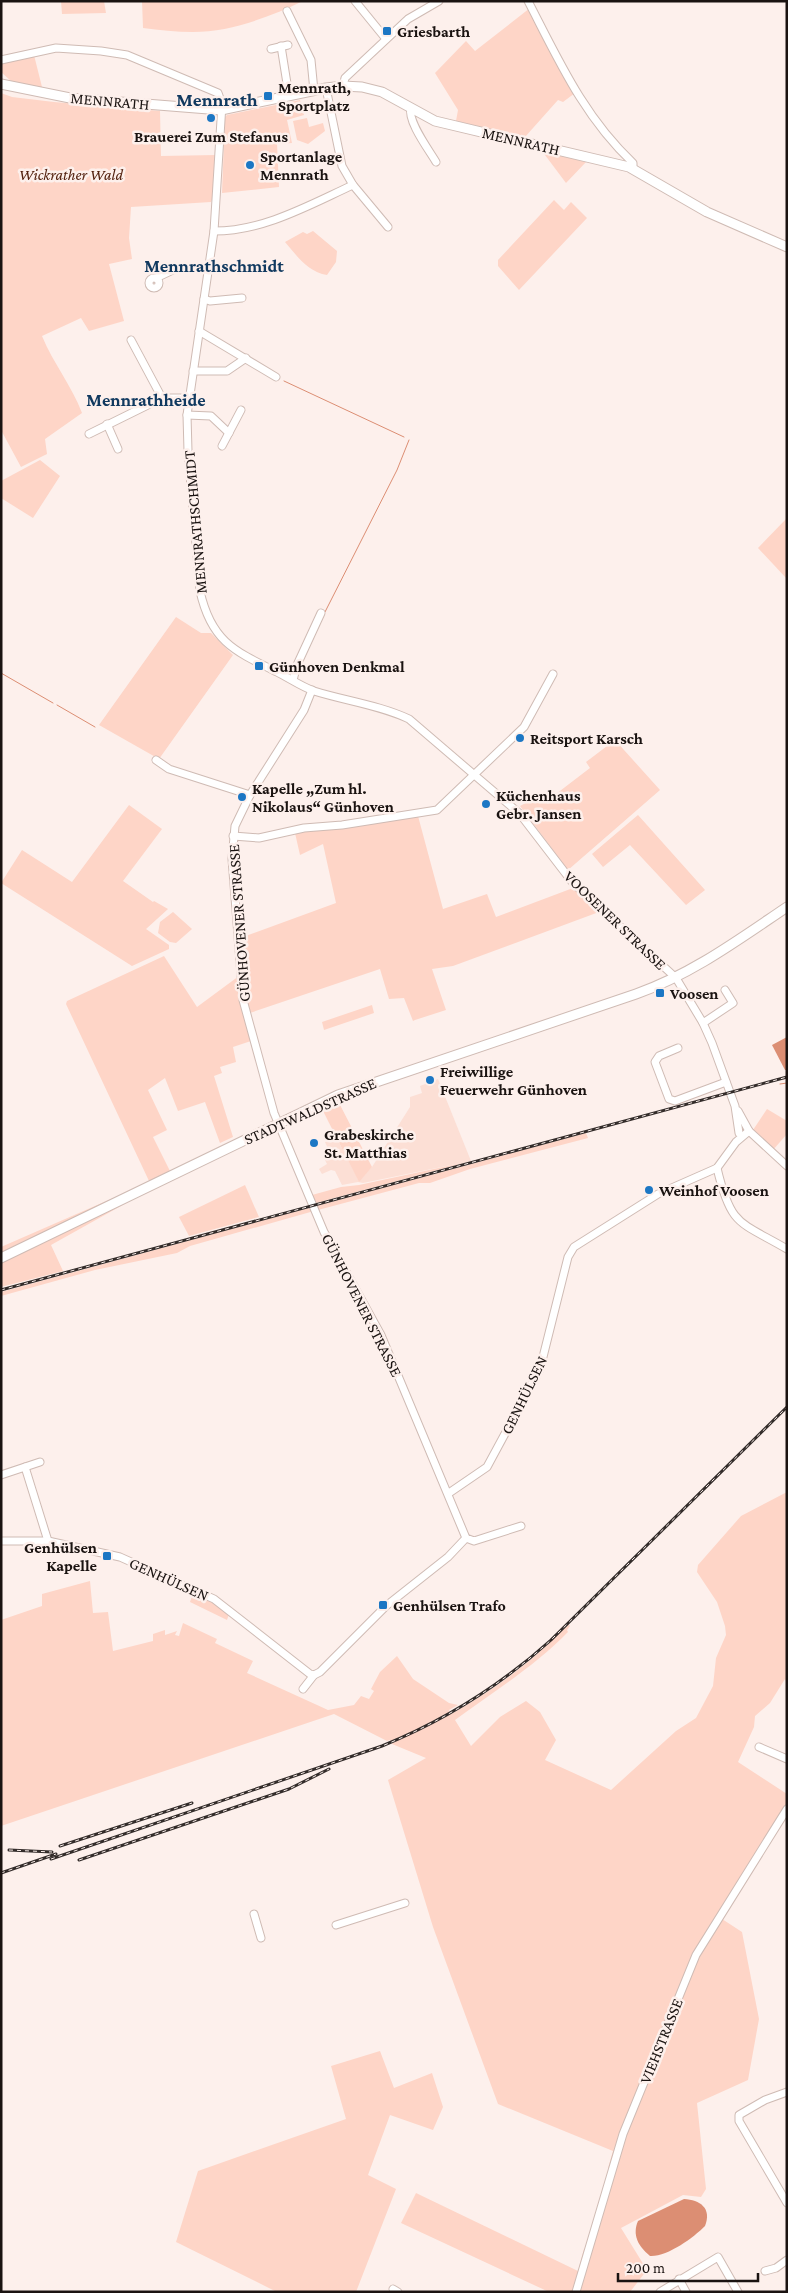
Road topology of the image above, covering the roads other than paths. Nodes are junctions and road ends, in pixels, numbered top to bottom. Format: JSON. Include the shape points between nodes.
{"nodes":[{"id":1,"x":355,"y":1,"type":"edge"},
{"id":2,"x":439,"y":1,"type":"edge"},
{"id":3,"x":528,"y":1,"type":"edge"},
{"id":4,"x":287,"y":11,"type":"dead end"},
{"id":5,"x":386,"y":39,"type":"junction"},
{"id":6,"x":271,"y":49,"type":"dead end"},
{"id":7,"x":1,"y":60,"type":"edge"},
{"id":8,"x":1,"y":84,"type":"edge"},
{"id":9,"x":343,"y":86,"type":"junction"},
{"id":10,"x":326,"y":88,"type":"junction"},
{"id":11,"x":314,"y":91,"type":"junction"},
{"id":12,"x":289,"y":96,"type":"junction"},
{"id":13,"x":411,"y":108,"type":"junction"},
{"id":14,"x":221,"y":110,"type":"junction"},
{"id":15,"x":436,"y":162,"type":"dead end"},
{"id":16,"x":633,"y":169,"type":"junction"},
{"id":17,"x":353,"y":185,"type":"junction"},
{"id":18,"x":388,"y":227,"type":"dead end"},
{"id":19,"x":214,"y":231,"type":"junction"},
{"id":20,"x":787,"y":247,"type":"edge"},
{"id":21,"x":208,"y":269,"type":"junction"},
{"id":22,"x":156,"y":278,"type":"dead end"},
{"id":23,"x":242,"y":298,"type":"dead end"},
{"id":24,"x":204,"y":299,"type":"junction"},
{"id":25,"x":199,"y":331,"type":"junction"},
{"id":26,"x":132,"y":340,"type":"dead end"},
{"id":27,"x":246,"y":358,"type":"junction"},
{"id":28,"x":192,"y":371,"type":"junction"},
{"id":29,"x":276,"y":377,"type":"dead end"},
{"id":30,"x":162,"y":398,"type":"junction"},
{"id":31,"x":188,"y":398,"type":"junction"},
{"id":32,"x":241,"y":410,"type":"dead end"},
{"id":33,"x":187,"y":415,"type":"junction"},
{"id":34,"x":215,"y":420,"type":"junction"},
{"id":35,"x":234,"y":422,"type":"junction"},
{"id":36,"x":107,"y":424,"type":"junction"},
{"id":37,"x":229,"y":433,"type":"junction"},
{"id":38,"x":89,"y":434,"type":"dead end"},
{"id":39,"x":222,"y":446,"type":"dead end"},
{"id":40,"x":118,"y":449,"type":"dead end"},
{"id":41,"x":321,"y":613,"type":"dead end"},
{"id":42,"x":212,"y":627,"type":"joint"},
{"id":43,"x":553,"y":674,"type":"dead end"},
{"id":44,"x":293,"y":680,"type":"junction"},
{"id":45,"x":312,"y":690,"type":"junction"},
{"id":46,"x":156,"y":760,"type":"dead end"},
{"id":47,"x":473,"y":776,"type":"junction"},
{"id":48,"x":250,"y":795,"type":"junction"},
{"id":49,"x":233,"y":836,"type":"junction"},
{"id":50,"x":787,"y":907,"type":"edge"},
{"id":51,"x":676,"y":978,"type":"junction"},
{"id":52,"x":725,"y":990,"type":"dead end"},
{"id":53,"x":703,"y":1023,"type":"junction"},
{"id":54,"x":678,"y":1048,"type":"dead end"},
{"id":55,"x":726,"y":1082,"type":"junction"},
{"id":56,"x":735,"y":1106,"type":"junction"},
{"id":57,"x":279,"y":1123,"type":"junction"},
{"id":58,"x":747,"y":1128,"type":"junction"},
{"id":59,"x":739,"y":1133,"type":"junction"},
{"id":60,"x":736,"y":1142,"type":"junction"},
{"id":61,"x":787,"y":1166,"type":"edge"},
{"id":62,"x":717,"y":1168,"type":"junction"},
{"id":63,"x":787,"y":1249,"type":"edge"},
{"id":64,"x":1,"y":1258,"type":"edge"},
{"id":65,"x":40,"y":1462,"type":"dead end"},
{"id":66,"x":25,"y":1467,"type":"junction"},
{"id":67,"x":1,"y":1475,"type":"edge"},
{"id":68,"x":449,"y":1493,"type":"junction"},
{"id":69,"x":521,"y":1526,"type":"dead end"},
{"id":70,"x":466,"y":1538,"type":"junction"},
{"id":71,"x":1,"y":1541,"type":"edge"},
{"id":72,"x":48,"y":1541,"type":"junction"},
{"id":73,"x":314,"y":1675,"type":"junction"},
{"id":74,"x":303,"y":1689,"type":"dead end"},
{"id":75,"x":759,"y":1748,"type":"dead end"},
{"id":76,"x":787,"y":1759,"type":"edge"},
{"id":77,"x":787,"y":1810,"type":"edge"},
{"id":78,"x":405,"y":1902,"type":"dead end"},
{"id":79,"x":254,"y":1914,"type":"dead end"},
{"id":80,"x":336,"y":1925,"type":"dead end"},
{"id":81,"x":261,"y":1938,"type":"dead end"},
{"id":82,"x":787,"y":2092,"type":"edge"},
{"id":83,"x":786,"y":2199,"type":"edge"},
{"id":84,"x":787,"y":2260,"type":"edge"},
{"id":85,"x":766,"y":2271,"type":"dead end"},
{"id":86,"x":679,"y":2279,"type":"junction"},
{"id":87,"x":576,"y":2291,"type":"edge"},
{"id":88,"x":660,"y":2292,"type":"edge"},
{"id":89,"x":686,"y":2292,"type":"edge"},
{"id":90,"x":738,"y":2292,"type":"edge"}],
"edges":[{"from":1,"to":5,"type":"street"},
{"from":2,"to":5,"type":"street","via":[[408,19]]},
{"from":3,"to":16,"type":"street","via":[[588,111],[633,164]]},
{"from":4,"to":11,"type":"street","via":[[311,60]]},
{"from":5,"to":9,"type":"street","via":[[345,78]]},
{"from":6,"to":12,"type":"street","via":[[285,45]]},
{"from":7,"to":14,"type":"street","via":[[56,48],[127,56],[214,89],[222,98]]},
{"from":8,"to":14,"type":"main road","name":"MENNRATH","via":[[70,98]]},
{"from":9,"to":10,"type":"main road","name":"MENNRATH"},
{"from":9,"to":13,"type":"main road","name":"MENNRATH","via":[[382,92]]},
{"from":10,"to":11,"type":"main road","name":"MENNRATH"},
{"from":10,"to":17,"type":"street","via":[[338,152]]},
{"from":11,"to":12,"type":"main road","name":"MENNRATH"},
{"from":12,"to":14,"type":"main road","name":"MENNRATH"},
{"from":13,"to":15,"type":"street","via":[[413,124]]},
{"from":13,"to":16,"type":"main road","name":"MENNRATH","via":[[435,121]]},
{"from":14,"to":19,"type":"street","name":"MENNRATHSCHMIDT"},
{"from":16,"to":20,"type":"main road","name":"MENNRATH","via":[[708,212]]},
{"from":17,"to":18,"type":"street"},
{"from":17,"to":19,"type":"street","via":[[281,218]]},
{"from":19,"to":21,"type":"street","name":"MENNRATHSCHMIDT"},
{"from":21,"to":22,"type":"street","via":[[175,269]]},
{"from":21,"to":24,"type":"street","name":"MENNRATHSCHMIDT"},
{"from":23,"to":24,"type":"street"},
{"from":24,"to":25,"type":"street","name":"MENNRATHSCHMIDT"},
{"from":25,"to":27,"type":"street"},
{"from":25,"to":28,"type":"street","name":"MENNRATHSCHMIDT"},
{"from":26,"to":30,"type":"street"},
{"from":27,"to":28,"type":"street","via":[[227,371]]},
{"from":27,"to":29,"type":"street"},
{"from":28,"to":31,"type":"street","name":"MENNRATHSCHMIDT"},
{"from":30,"to":31,"type":"street"},
{"from":30,"to":36,"type":"street"},
{"from":31,"to":33,"type":"street","name":"MENNRATHSCHMIDT"},
{"from":32,"to":35,"type":"street"},
{"from":33,"to":34,"type":"street","via":[[211,416]]},
{"from":33,"to":42,"type":"street","name":"MENNRATHSCHMIDT","via":[[200,591]]},
{"from":34,"to":35,"type":"street"},
{"from":34,"to":37,"type":"street"},
{"from":35,"to":37,"type":"street"},
{"from":36,"to":38,"type":"street"},
{"from":36,"to":40,"type":"street"},
{"from":37,"to":39,"type":"street"},
{"from":41,"to":44,"type":"street"},
{"from":42,"to":44,"type":"street","name":"VOOSENER STRASSE","via":[[223,642],[239,654]]},
{"from":43,"to":47,"type":"street","via":[[524,727]]},
{"from":44,"to":45,"type":"street","name":"VOOSENER STRASSE"},
{"from":45,"to":47,"type":"street","name":"VOOSENER STRASSE","via":[[395,713],[409,720]]},
{"from":45,"to":48,"type":"street","name":"GÜNHOVENER STRASSE","via":[[304,710]]},
{"from":46,"to":48,"type":"street","via":[[169,769]]},
{"from":47,"to":49,"type":"street","via":[[437,810],[304,828],[259,838]]},
{"from":47,"to":51,"type":"street","name":"VOOSENER STRASSE","via":[[520,814],[573,883]]},
{"from":48,"to":49,"type":"street","name":"GÜNHOVENER STRASSE"},
{"from":49,"to":57,"type":"street","name":"GÜNHOVENER STRASSE","via":[[243,1000]]},
{"from":50,"to":51,"type":"main road","name":"STADTWALDSTRASSE"},
{"from":51,"to":53,"type":"street"},
{"from":51,"to":57,"type":"main road","name":"STADTWALDSTRASSE","via":[[627,998],[352,1089]]},
{"from":52,"to":53,"type":"street","via":[[733,1003]]},
{"from":53,"to":55,"type":"street"},
{"from":54,"to":55,"type":"street","via":[[659,1056],[655,1062],[669,1099],[675,1101]]},
{"from":55,"to":56,"type":"street"},
{"from":56,"to":58,"type":"street"},
{"from":56,"to":59,"type":"street"},
{"from":57,"to":64,"type":"main road","name":"STADTWALDSTRASSE"},
{"from":57,"to":68,"type":"street","name":"GÜNHOVENER STRASSE","via":[[324,1232],[381,1335]]},
{"from":58,"to":59,"type":"street"},
{"from":58,"to":60,"type":"street"},
{"from":58,"to":61,"type":"street"},
{"from":59,"to":60,"type":"street"},
{"from":60,"to":62,"type":"street"},
{"from":62,"to":63,"type":"street","via":[[724,1196],[737,1219],[750,1230]]},
{"from":62,"to":68,"type":"street","name":"GENHÜLSEN","via":[[658,1194],[574,1247],[568,1257],[545,1354],[535,1377],[487,1467]]},
{"from":65,"to":66,"type":"street"},
{"from":66,"to":67,"type":"street"},
{"from":66,"to":72,"type":"street"},
{"from":68,"to":70,"type":"street","via":[[449,1502]]},
{"from":69,"to":70,"type":"street","via":[[474,1541]]},
{"from":70,"to":73,"type":"street","via":[[448,1557],[386,1606]]},
{"from":71,"to":72,"type":"street","name":"GENHÜLSEN"},
{"from":72,"to":73,"type":"street","name":"GENHÜLSEN","via":[[120,1557],[214,1599]]},
{"from":73,"to":74,"type":"street"},
{"from":75,"to":76,"type":"street"},
{"from":77,"to":87,"type":"street","name":"VIEHSTRASSE","via":[[696,1956],[623,2134]]},
{"from":78,"to":80,"type":"street"},
{"from":79,"to":81,"type":"street"},
{"from":82,"to":83,"type":"street","via":[[764,2100],[739,2115],[739,2121]]},
{"from":84,"to":85,"type":"street"},
{"from":86,"to":88,"type":"street"},
{"from":86,"to":89,"type":"street"},
{"from":86,"to":90,"type":"street","via":[[718,2257]]}]}
